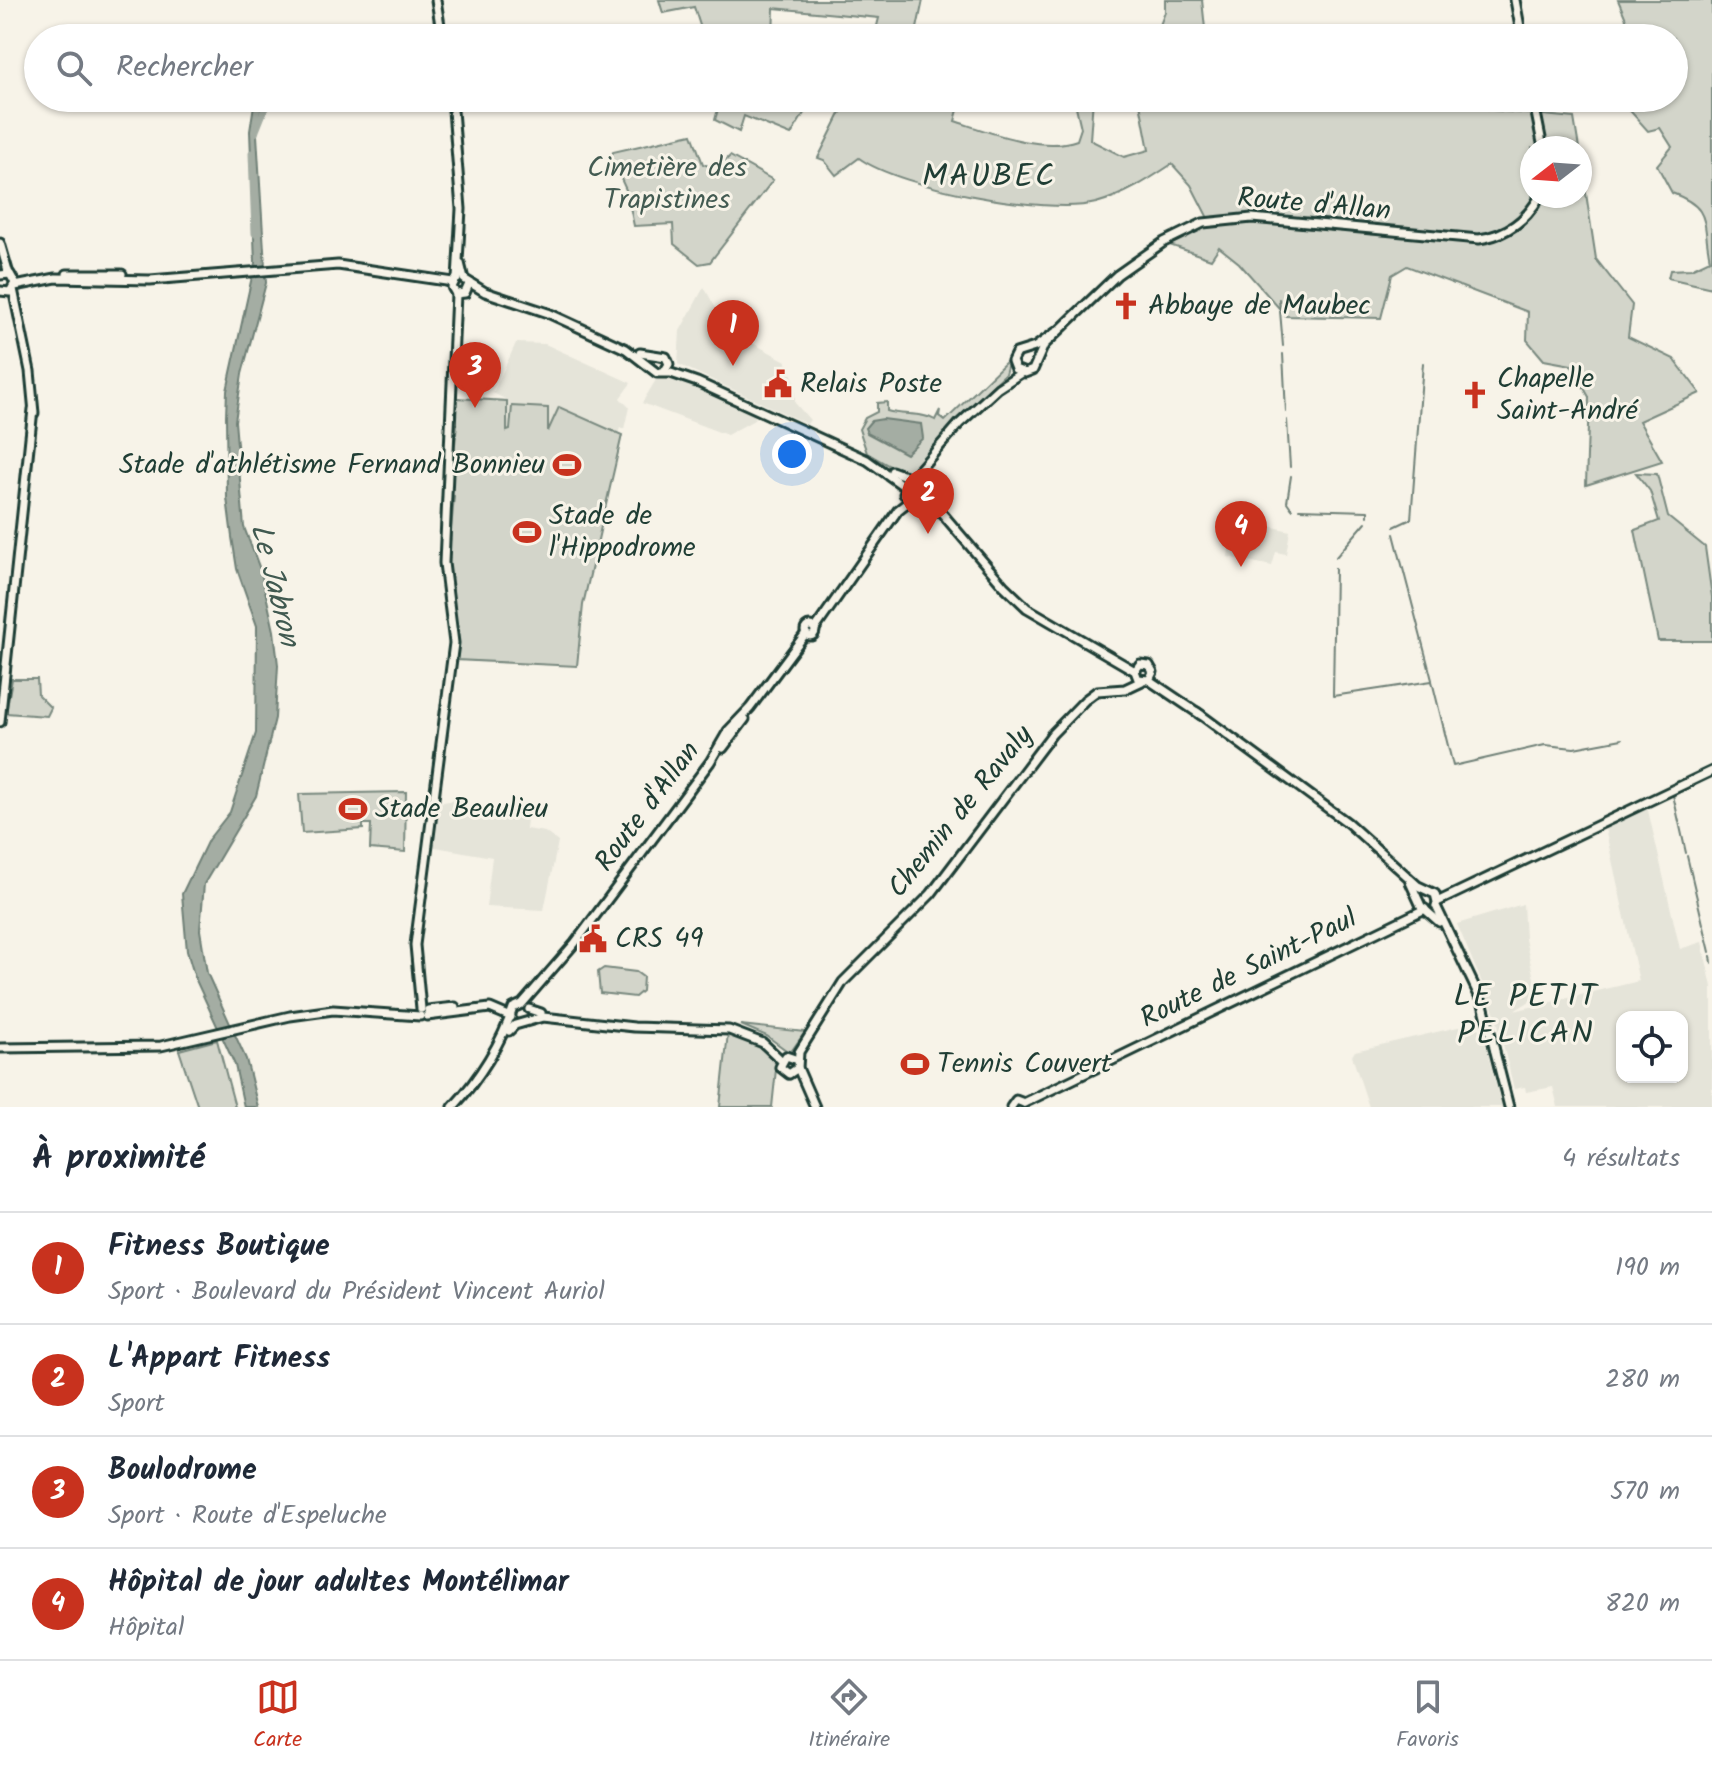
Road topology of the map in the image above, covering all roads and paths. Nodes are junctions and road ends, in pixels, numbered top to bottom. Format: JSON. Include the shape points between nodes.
{"nodes":[{"id":1,"x":436,"y":0,"type":"edge"},
{"id":2,"x":1515,"y":0,"type":"edge"},
{"id":3,"x":440,"y":24,"type":"edge"},
{"id":4,"x":1519,"y":24,"type":"edge"},
{"id":5,"x":454,"y":112,"type":"edge"},
{"id":6,"x":1536,"y":112,"type":"edge"},
{"id":7,"x":1541,"y":136,"type":"edge"},
{"id":8,"x":1530,"y":208,"type":"edge"},
{"id":9,"x":0,"y":243,"type":"edge"},
{"id":10,"x":0,"y":254,"type":"edge"},
{"id":11,"x":7,"y":282,"type":"edge"},
{"id":12,"x":460,"y":287,"type":"junction"},
{"id":13,"x":1056,"y":332,"type":"junction"},
{"id":14,"x":626,"y":349,"type":"junction"},
{"id":15,"x":1028,"y":350,"type":"junction"},
{"id":16,"x":656,"y":356,"type":"junction"},
{"id":17,"x":1036,"y":359,"type":"junction"},
{"id":18,"x":669,"y":362,"type":"junction"},
{"id":19,"x":651,"y":366,"type":"junction"},
{"id":20,"x":1013,"y":366,"type":"junction"},
{"id":21,"x":664,"y":372,"type":"junction"},
{"id":22,"x":1021,"y":373,"type":"junction"},
{"id":23,"x":697,"y":382,"type":"junction"},
{"id":24,"x":998,"y":388,"type":"junction"},
{"id":25,"x":867,"y":460,"type":"junction"},
{"id":26,"x":915,"y":478,"type":"junction"},
{"id":27,"x":903,"y":489,"type":"junction"},
{"id":28,"x":925,"y":491,"type":"junction"},
{"id":29,"x":914,"y":499,"type":"junction"},
{"id":30,"x":898,"y":510,"type":"junction"},
{"id":31,"x":956,"y":530,"type":"junction"},
{"id":32,"x":1142,"y":675,"type":"junction"},
{"id":33,"x":2,"y":705,"type":"edge"},
{"id":34,"x":0,"y":722,"type":"edge"},
{"id":35,"x":1712,"y":771,"type":"edge"},
{"id":36,"x":1400,"y":870,"type":"junction"},
{"id":37,"x":1429,"y":903,"type":"junction"},
{"id":38,"x":424,"y":1011,"type":"junction"},
{"id":39,"x":519,"y":1012,"type":"junction"},
{"id":40,"x":0,"y":1048,"type":"edge"},
{"id":41,"x":791,"y":1060,"type":"junction"},
{"id":42,"x":791,"y":1074,"type":"junction"},
{"id":43,"x":805,"y":1085,"type":"junction"},
{"id":44,"x":1024,"y":1105,"type":"edge"},
{"id":45,"x":1509,"y":1105,"type":"edge"},
{"id":46,"x":453,"y":1107,"type":"edge"},
{"id":47,"x":815,"y":1107,"type":"edge"},
{"id":48,"x":1011,"y":1107,"type":"edge"}],
"edges":[{"from":1,"to":3,"type":"main road"},
{"from":2,"to":4,"type":"main road"},
{"from":5,"to":12,"type":"main road"},
{"from":6,"to":7,"type":"main road"},
{"from":8,"to":13,"type":"main road","name":"Route d'Allan","via":[[1516,225],[1479,239],[1252,218],[1203,223],[1125,268]]},
{"from":9,"to":11,"type":"main road"},
{"from":10,"to":11,"type":"main road"},
{"from":11,"to":12,"type":"main road","via":[[219,276],[338,265]]},
{"from":11,"to":33,"type":"main road","via":[[33,409]]},
{"from":12,"to":14,"type":"main road","via":[[548,313]]},
{"from":12,"to":38,"type":"main road","via":[[444,563],[454,643],[415,945]]},
{"from":13,"to":15,"type":"main road","name":"Route d'Allan"},
{"from":13,"to":17,"type":"main road","name":"Route d'Allan"},
{"from":14,"to":16,"type":"main road"},
{"from":14,"to":19,"type":"main road"},
{"from":15,"to":17,"type":"main road"},
{"from":15,"to":20,"type":"main road","via":[[1016,353]]},
{"from":16,"to":18,"type":"main road"},
{"from":16,"to":19,"type":"main road"},
{"from":17,"to":22,"type":"main road","via":[[1033,370]]},
{"from":18,"to":21,"type":"main road"},
{"from":18,"to":23,"type":"main road"},
{"from":19,"to":21,"type":"main road"},
{"from":20,"to":22,"type":"main road"},
{"from":20,"to":24,"type":"main road"},
{"from":21,"to":23,"type":"main road"},
{"from":22,"to":24,"type":"main road"},
{"from":23,"to":25,"type":"main road"},
{"from":24,"to":26,"type":"main road","via":[[944,440]]},
{"from":25,"to":26,"type":"main road"},
{"from":25,"to":27,"type":"main road"},
{"from":26,"to":27,"type":"main road","name":"Route d'Allan"},
{"from":26,"to":28,"type":"main road"},
{"from":27,"to":29,"type":"main road"},
{"from":27,"to":30,"type":"main road","name":"Route d'Allan"},
{"from":28,"to":29,"type":"main road","name":"Route d'Allan"},
{"from":28,"to":31,"type":"main road"},
{"from":29,"to":30,"type":"main road","name":"Route d'Allan"},
{"from":29,"to":31,"type":"main road","via":[[925,501]]},
{"from":30,"to":39,"type":"main road","name":"Route d'Allan","via":[[570,955]]},
{"from":31,"to":32,"type":"main road","via":[[1015,598]]},
{"from":32,"to":36,"type":"main road","via":[[1348,823]]},
{"from":32,"to":41,"type":"main road","name":"Chemin de Ravaly","via":[[1119,688],[1097,691],[1052,734],[936,887],[843,982]]},
{"from":33,"to":34,"type":"main road"},
{"from":35,"to":37,"type":"main road","name":"Route de Saint-Paul"},
{"from":36,"to":37,"type":"main road"},
{"from":36,"to":37,"type":"main road","via":[[1426,891]]},
{"from":37,"to":44,"type":"main road","name":"Route de Saint-Paul"},
{"from":37,"to":45,"type":"main road","via":[[1477,993]]},
{"from":38,"to":39,"type":"main road","via":[[491,1004]]},
{"from":38,"to":40,"type":"main road","via":[[333,1010],[161,1046]]},
{"from":39,"to":41,"type":"main road","via":[[528,1019],[729,1030]]},
{"from":39,"to":41,"type":"main road","via":[[739,1028],[766,1039]]},
{"from":39,"to":46,"type":"main road","name":"Route d'Allan"},
{"from":41,"to":42,"type":"main road"},
{"from":41,"to":42,"type":"main road","via":[[781,1070]]},
{"from":41,"to":43,"type":"main road"},
{"from":42,"to":43,"type":"main road"},
{"from":43,"to":47,"type":"main road"},
{"from":44,"to":48,"type":"main road","name":"Route de Saint-Paul","via":[[1016,1100]]}]}
